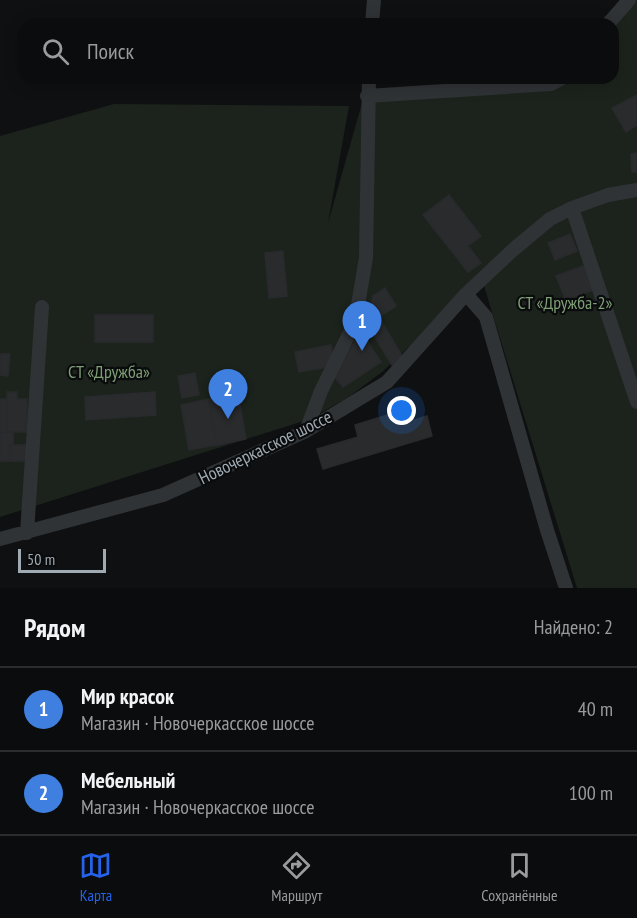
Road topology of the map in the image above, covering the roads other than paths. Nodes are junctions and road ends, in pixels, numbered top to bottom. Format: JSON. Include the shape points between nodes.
{"nodes":[{"id":1,"x":374,"y":0,"type":"edge"},
{"id":2,"x":629,"y":0,"type":"edge"},
{"id":3,"x":372,"y":18,"type":"edge"},
{"id":4,"x":613,"y":18,"type":"edge"},
{"id":5,"x":368,"y":84,"type":"edge"},
{"id":6,"x":551,"y":84,"type":"edge"},
{"id":7,"x":367,"y":96,"type":"junction"},
{"id":8,"x":637,"y":190,"type":"edge"},
{"id":9,"x":572,"y":208,"type":"junction"},
{"id":10,"x":466,"y":294,"type":"junction"},
{"id":11,"x":42,"y":307,"type":"dead end"},
{"id":12,"x":637,"y":402,"type":"edge"},
{"id":13,"x":306,"y":431,"type":"junction"},
{"id":14,"x":27,"y":533,"type":"junction"},
{"id":15,"x":0,"y":539,"type":"edge"},
{"id":16,"x":566,"y":588,"type":"edge"}],
"edges":[{"from":1,"to":3,"type":"street"},
{"from":2,"to":4,"type":"street"},
{"from":5,"to":7,"type":"street"},
{"from":6,"to":7,"type":"street"},
{"from":7,"to":13,"type":"street","via":[[366,258],[356,322],[321,391]]},
{"from":8,"to":9,"type":"street","name":"Новочеркасское шоссе"},
{"from":9,"to":10,"type":"street","name":"Новочеркасское шоссе","via":[[550,219]]},
{"from":9,"to":12,"type":"street"},
{"from":10,"to":13,"type":"street","name":"Новочеркасское шоссе","via":[[387,382]]},
{"from":10,"to":16,"type":"street","via":[[486,317]]},
{"from":11,"to":14,"type":"street"},
{"from":13,"to":14,"type":"street","name":"Новочеркасское шоссе","via":[[163,495]]},
{"from":14,"to":15,"type":"street","name":"Новочеркасское шоссе"}]}
